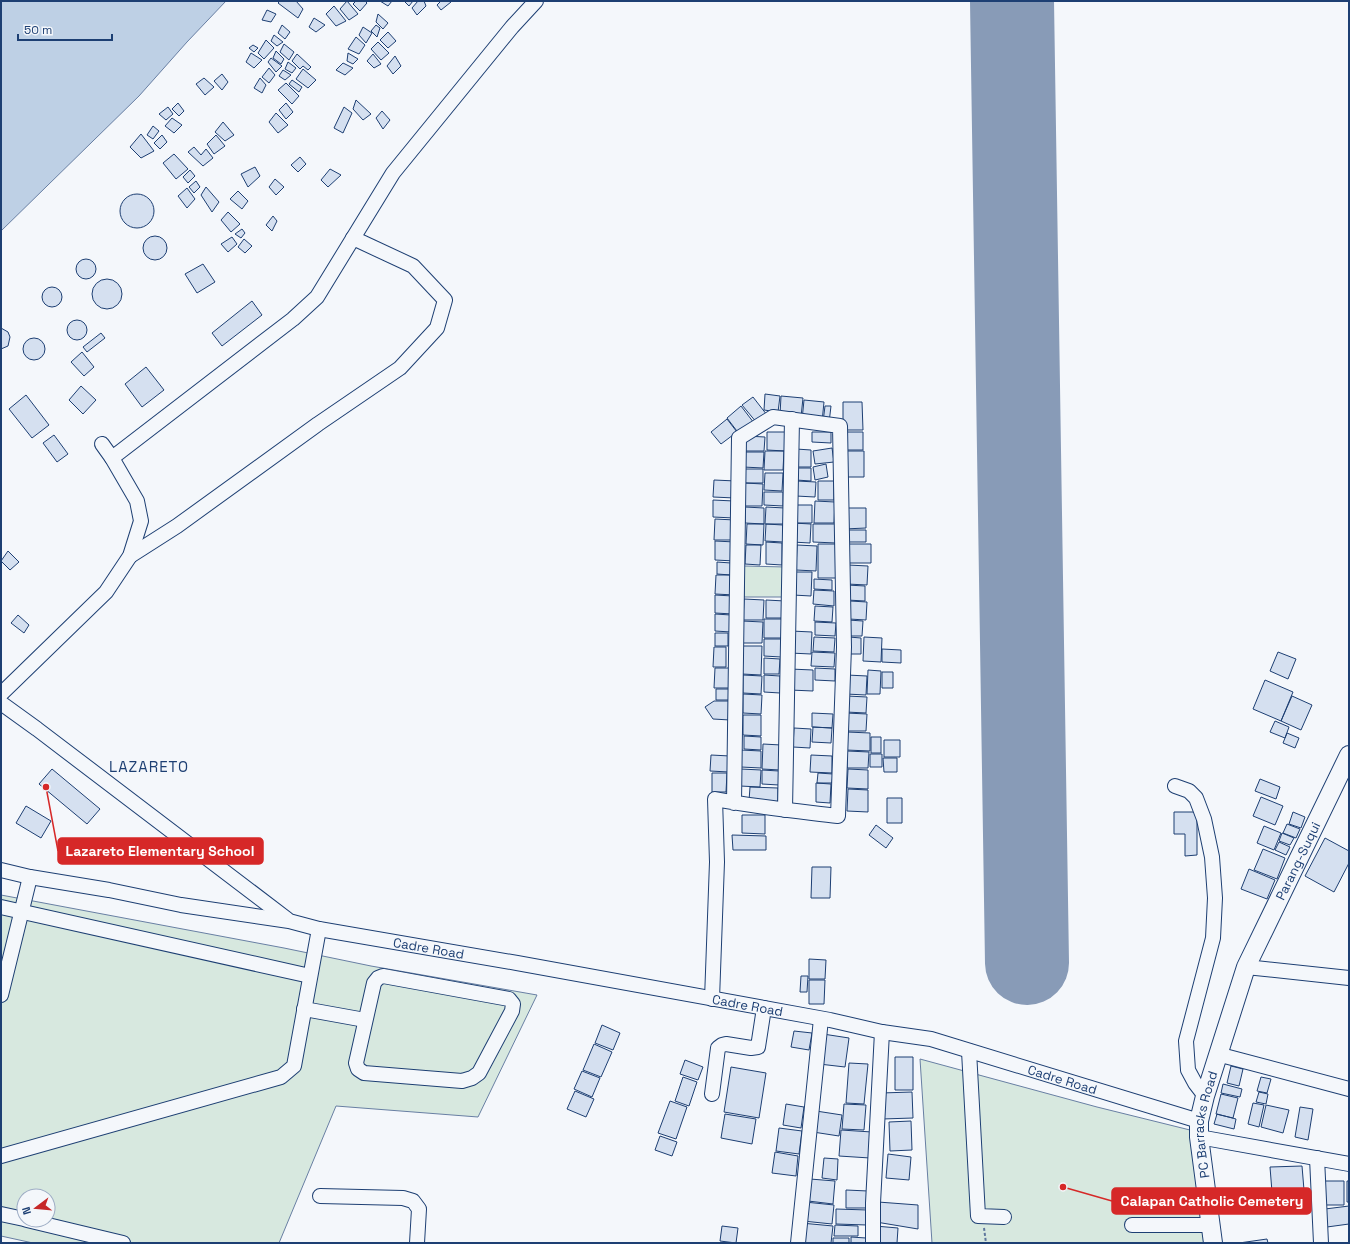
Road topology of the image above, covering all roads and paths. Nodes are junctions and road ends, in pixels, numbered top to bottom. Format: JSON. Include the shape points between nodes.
{"nodes":[{"id":1,"x":536,"y":1,"type":"edge"},
{"id":2,"x":353,"y":238,"type":"junction"},
{"id":3,"x":792,"y":419,"type":"junction"},
{"id":4,"x":102,"y":444,"type":"dead end"},
{"id":5,"x":112,"y":458,"type":"junction"},
{"id":6,"x":130,"y":556,"type":"junction"},
{"id":7,"x":1,"y":694,"type":"edge"},
{"id":8,"x":1,"y":703,"type":"edge"},
{"id":9,"x":1349,"y":755,"type":"edge"},
{"id":10,"x":1343,"y":780,"type":"edge"},
{"id":11,"x":1175,"y":786,"type":"dead end"},
{"id":12,"x":734,"y":803,"type":"junction"},
{"id":13,"x":786,"y":810,"type":"junction"},
{"id":14,"x":1,"y":870,"type":"edge"},
{"id":15,"x":30,"y":877,"type":"junction"},
{"id":16,"x":1,"y":907,"type":"edge"},
{"id":17,"x":21,"y":912,"type":"junction"},
{"id":18,"x":289,"y":921,"type":"junction"},
{"id":19,"x":319,"y":929,"type":"junction"},
{"id":20,"x":1246,"y":967,"type":"junction"},
{"id":21,"x":310,"y":976,"type":"junction"},
{"id":22,"x":1349,"y":978,"type":"edge"},
{"id":23,"x":1,"y":995,"type":"edge"},
{"id":24,"x":712,"y":999,"type":"junction"},
{"id":25,"x":764,"y":1008,"type":"junction"},
{"id":26,"x":304,"y":1009,"type":"junction"},
{"id":27,"x":821,"y":1019,"type":"junction"},
{"id":28,"x":365,"y":1020,"type":"junction"},
{"id":29,"x":882,"y":1032,"type":"junction"},
{"id":30,"x":970,"y":1051,"type":"junction"},
{"id":31,"x":1217,"y":1054,"type":"junction"},
{"id":32,"x":1349,"y":1089,"type":"edge"},
{"id":33,"x":712,"y":1094,"type":"dead end"},
{"id":34,"x":1205,"y":1096,"type":"junction"},
{"id":35,"x":1199,"y":1129,"type":"junction"},
{"id":36,"x":1,"y":1156,"type":"edge"},
{"id":37,"x":1317,"y":1158,"type":"junction"},
{"id":38,"x":1349,"y":1164,"type":"edge"},
{"id":39,"x":320,"y":1196,"type":"dead end"},
{"id":40,"x":1,"y":1214,"type":"edge"},
{"id":41,"x":16,"y":1217,"type":"edge"},
{"id":42,"x":1004,"y":1217,"type":"dead end"},
{"id":43,"x":1132,"y":1225,"type":"dead end"},
{"id":44,"x":1210,"y":1225,"type":"junction"},
{"id":45,"x":56,"y":1227,"type":"edge"},
{"id":46,"x":123,"y":1243,"type":"edge"},
{"id":47,"x":417,"y":1243,"type":"edge"},
{"id":48,"x":798,"y":1243,"type":"edge"},
{"id":49,"x":873,"y":1243,"type":"edge"},
{"id":50,"x":1213,"y":1243,"type":"edge"},
{"id":51,"x":1321,"y":1243,"type":"edge"}],
"edges":[{"from":1,"to":2,"type":"street","via":[[393,174]]},
{"from":2,"to":5,"type":"street","via":[[317,297],[293,319]]},
{"from":2,"to":6,"type":"street","via":[[413,266],[445,300],[437,328],[400,368],[177,526]]},
{"from":3,"to":12,"type":"street","via":[[774,417],[739,438]]},
{"from":3,"to":13,"type":"street"},
{"from":3,"to":13,"type":"street","via":[[840,426],[844,647],[838,816]]},
{"from":4,"to":5,"type":"street"},
{"from":5,"to":6,"type":"street","via":[[137,500],[141,521]]},
{"from":6,"to":7,"type":"street","via":[[106,592]]},
{"from":8,"to":18,"type":"street"},
{"from":9,"to":10,"type":"main road","name":"Parang-Suqui"},
{"from":10,"to":20,"type":"main road","name":"Parang-Suqui"},
{"from":11,"to":34,"type":"street","via":[[1196,798],[1204,819],[1212,857],[1215,898],[1213,938],[1186,1041],[1188,1070],[1194,1083]]},
{"from":12,"to":13,"type":"street"},
{"from":12,"to":24,"type":"street","via":[[715,799],[717,862]]},
{"from":14,"to":15,"type":"street","name":"Cadre Road"},
{"from":15,"to":17,"type":"street"},
{"from":15,"to":18,"type":"street","name":"Cadre Road","via":[[181,905]]},
{"from":16,"to":17,"type":"street"},
{"from":17,"to":21,"type":"street"},
{"from":17,"to":23,"type":"street"},
{"from":18,"to":19,"type":"street","name":"Cadre Road"},
{"from":19,"to":21,"type":"street"},
{"from":19,"to":24,"type":"street","name":"Cadre Road"},
{"from":20,"to":22,"type":"street"},
{"from":20,"to":31,"type":"main road","name":"PC Barracks Road"},
{"from":21,"to":26,"type":"street"},
{"from":24,"to":25,"type":"street","name":"Cadre Road"},
{"from":25,"to":27,"type":"street","name":"Cadre Road"},
{"from":25,"to":33,"type":"street","via":[[758,1047],[722,1044],[718,1048]]},
{"from":26,"to":28,"type":"street"},
{"from":26,"to":36,"type":"street","via":[[294,1066],[281,1077]]},
{"from":27,"to":29,"type":"street","name":"Cadre Road"},
{"from":27,"to":48,"type":"street"},
{"from":28,"to":28,"type":"street","via":[[356,1063],[358,1069],[364,1073],[462,1081],[479,1073],[512,1011],[513,1004],[510,999],[383,976],[374,983]]},
{"from":29,"to":30,"type":"street","name":"Cadre Road","via":[[932,1039]]},
{"from":29,"to":49,"type":"street"},
{"from":30,"to":35,"type":"street","name":"Cadre Road"},
{"from":30,"to":42,"type":"street","via":[[978,1216]]},
{"from":31,"to":32,"type":"street","name":"PC Barracks Road"},
{"from":31,"to":34,"type":"main road","name":"PC Barracks Road"},
{"from":34,"to":35,"type":"main road","name":"PC Barracks Road"},
{"from":35,"to":37,"type":"street","name":"Cadre Road"},
{"from":35,"to":44,"type":"main road","name":"PC Barracks Road"},
{"from":37,"to":38,"type":"street","name":"Cadre Road"},
{"from":37,"to":51,"type":"street"},
{"from":39,"to":47,"type":"street","via":[[403,1198],[413,1201],[419,1209]]},
{"from":40,"to":41,"type":"street"},
{"from":43,"to":44,"type":"street"},
{"from":44,"to":50,"type":"main road","name":"PC Barracks Road"},
{"from":45,"to":46,"type":"street"}]}
